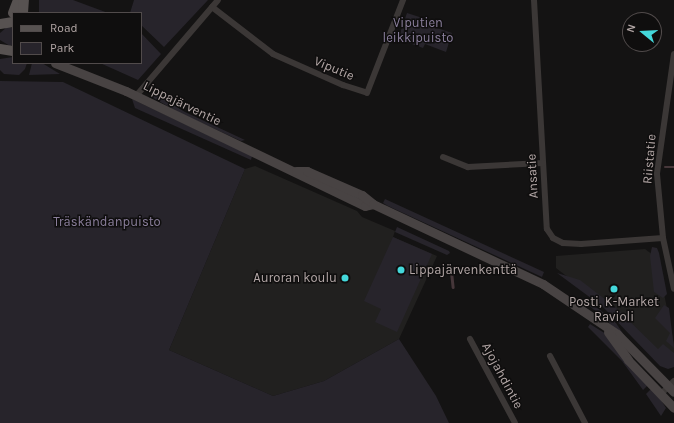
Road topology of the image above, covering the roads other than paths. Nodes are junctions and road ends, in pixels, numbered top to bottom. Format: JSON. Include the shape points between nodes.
{"nodes":[{"id":1,"x":18,"y":0,"type":"edge"},
{"id":2,"x":24,"y":0,"type":"edge"},
{"id":3,"x":218,"y":0,"type":"edge"},
{"id":4,"x":403,"y":0,"type":"edge"},
{"id":5,"x":534,"y":0,"type":"edge"},
{"id":6,"x":212,"y":7,"type":"junction"},
{"id":7,"x":12,"y":12,"type":"edge"},
{"id":8,"x":23,"y":12,"type":"edge"},
{"id":9,"x":674,"y":54,"type":"edge"},
{"id":10,"x":57,"y":64,"type":"edge"},
{"id":11,"x":136,"y":96,"type":"junction"},
{"id":12,"x":443,"y":157,"type":"dead end"},
{"id":13,"x":543,"y":163,"type":"junction"},
{"id":14,"x":663,"y":238,"type":"junction"},
{"id":15,"x":674,"y":289,"type":"edge"},
{"id":16,"x":602,"y":324,"type":"junction"},
{"id":17,"x":470,"y":339,"type":"dead end"},
{"id":18,"x":550,"y":356,"type":"dead end"},
{"id":19,"x":672,"y":386,"type":"edge"},
{"id":20,"x":662,"y":393,"type":"junction"},
{"id":21,"x":674,"y":408,"type":"edge"},
{"id":22,"x":515,"y":423,"type":"edge"},
{"id":23,"x":585,"y":423,"type":"edge"}],
"edges":[{"from":1,"to":7,"type":"main road"},
{"from":2,"to":8,"type":"main road"},
{"from":3,"to":6,"type":"street"},
{"from":4,"to":6,"type":"street","name":"Viputie","via":[[366,93],[273,54]]},
{"from":5,"to":13,"type":"street","name":"Ansatie"},
{"from":6,"to":11,"type":"street"},
{"from":9,"to":14,"type":"street","name":"Riistatie","via":[[658,174]]},
{"from":10,"to":11,"type":"main road","name":"Lippajärventie"},
{"from":11,"to":16,"type":"main road","name":"Lippajärventie","via":[[296,171],[316,175],[368,198],[373,204],[537,281]]},
{"from":12,"to":13,"type":"street","via":[[468,167]]},
{"from":13,"to":14,"type":"street","name":"Ansatie","via":[[547,229],[553,238],[563,243],[581,244]]},
{"from":14,"to":15,"type":"street","name":"Riistatie"},
{"from":16,"to":19,"type":"main road","name":"Lippajärventie"},
{"from":16,"to":20,"type":"main road","name":"Lippajärventie","via":[[628,360]]},
{"from":17,"to":22,"type":"street","name":"Ajojahdintie"},
{"from":18,"to":23,"type":"street"},
{"from":19,"to":20,"type":"street"},
{"from":20,"to":21,"type":"main road","name":"Lippajärventie"}]}
